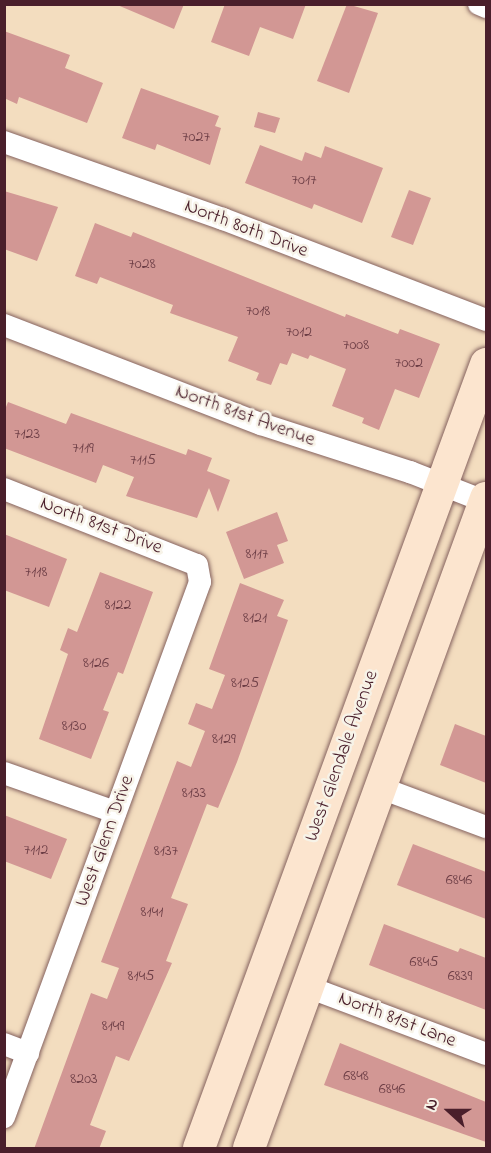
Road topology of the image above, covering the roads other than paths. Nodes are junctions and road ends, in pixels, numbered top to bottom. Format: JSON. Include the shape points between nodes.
{"nodes":[{"id":1,"x":479,"y":4,"type":"edge"},
{"id":2,"x":486,"y":8,"type":"edge"},
{"id":3,"x":4,"y":142,"type":"edge"},
{"id":4,"x":486,"y":320,"type":"edge"},
{"id":5,"x":4,"y":325,"type":"edge"},
{"id":6,"x":486,"y":364,"type":"edge"},
{"id":7,"x":442,"y":484,"type":"junction"},
{"id":8,"x":4,"y":489,"type":"edge"},
{"id":9,"x":486,"y":501,"type":"edge"},
{"id":10,"x":196,"y":565,"type":"joint"},
{"id":11,"x":4,"y":773,"type":"edge"},
{"id":12,"x":381,"y":788,"type":"junction"},
{"id":13,"x":115,"y":812,"type":"junction"},
{"id":14,"x":486,"y":828,"type":"edge"},
{"id":15,"x":308,"y":987,"type":"junction"},
{"id":16,"x":4,"y":1044,"type":"edge"},
{"id":17,"x":28,"y":1053,"type":"junction"},
{"id":18,"x":486,"y":1054,"type":"edge"},
{"id":19,"x":227,"y":1070,"type":"junction"},
{"id":20,"x":4,"y":1117,"type":"edge"},
{"id":21,"x":199,"y":1149,"type":"edge"},
{"id":22,"x":221,"y":1149,"type":"edge"},
{"id":23,"x":249,"y":1149,"type":"edge"}],
"edges":[{"from":1,"to":2,"type":"street"},
{"from":3,"to":4,"type":"street","name":"North 80th Drive","via":[[138,188]]},
{"from":5,"to":7,"type":"street","name":"North 81st Avenue","via":[[261,424]]},
{"from":6,"to":7,"type":"main road","name":"West Glendale Avenue"},
{"from":7,"to":9,"type":"street","name":"North 81st Avenue"},
{"from":7,"to":19,"type":"main road","name":"West Glendale Avenue"},
{"from":8,"to":10,"type":"street","name":"North 81st Drive"},
{"from":9,"to":12,"type":"main road"},
{"from":10,"to":13,"type":"street","name":"West Glenn Drive","via":[[200,582]]},
{"from":11,"to":13,"type":"street"},
{"from":12,"to":14,"type":"street"},
{"from":12,"to":15,"type":"main road"},
{"from":13,"to":17,"type":"street","name":"West Glenn Drive"},
{"from":15,"to":18,"type":"street","name":"North 81st Lane"},
{"from":15,"to":23,"type":"main road"},
{"from":16,"to":17,"type":"street"},
{"from":17,"to":20,"type":"street","name":"West Glenn Drive"},
{"from":19,"to":21,"type":"main road","name":"West Glendale Avenue"},
{"from":19,"to":22,"type":"main road","via":[[225,1136]]}]}
